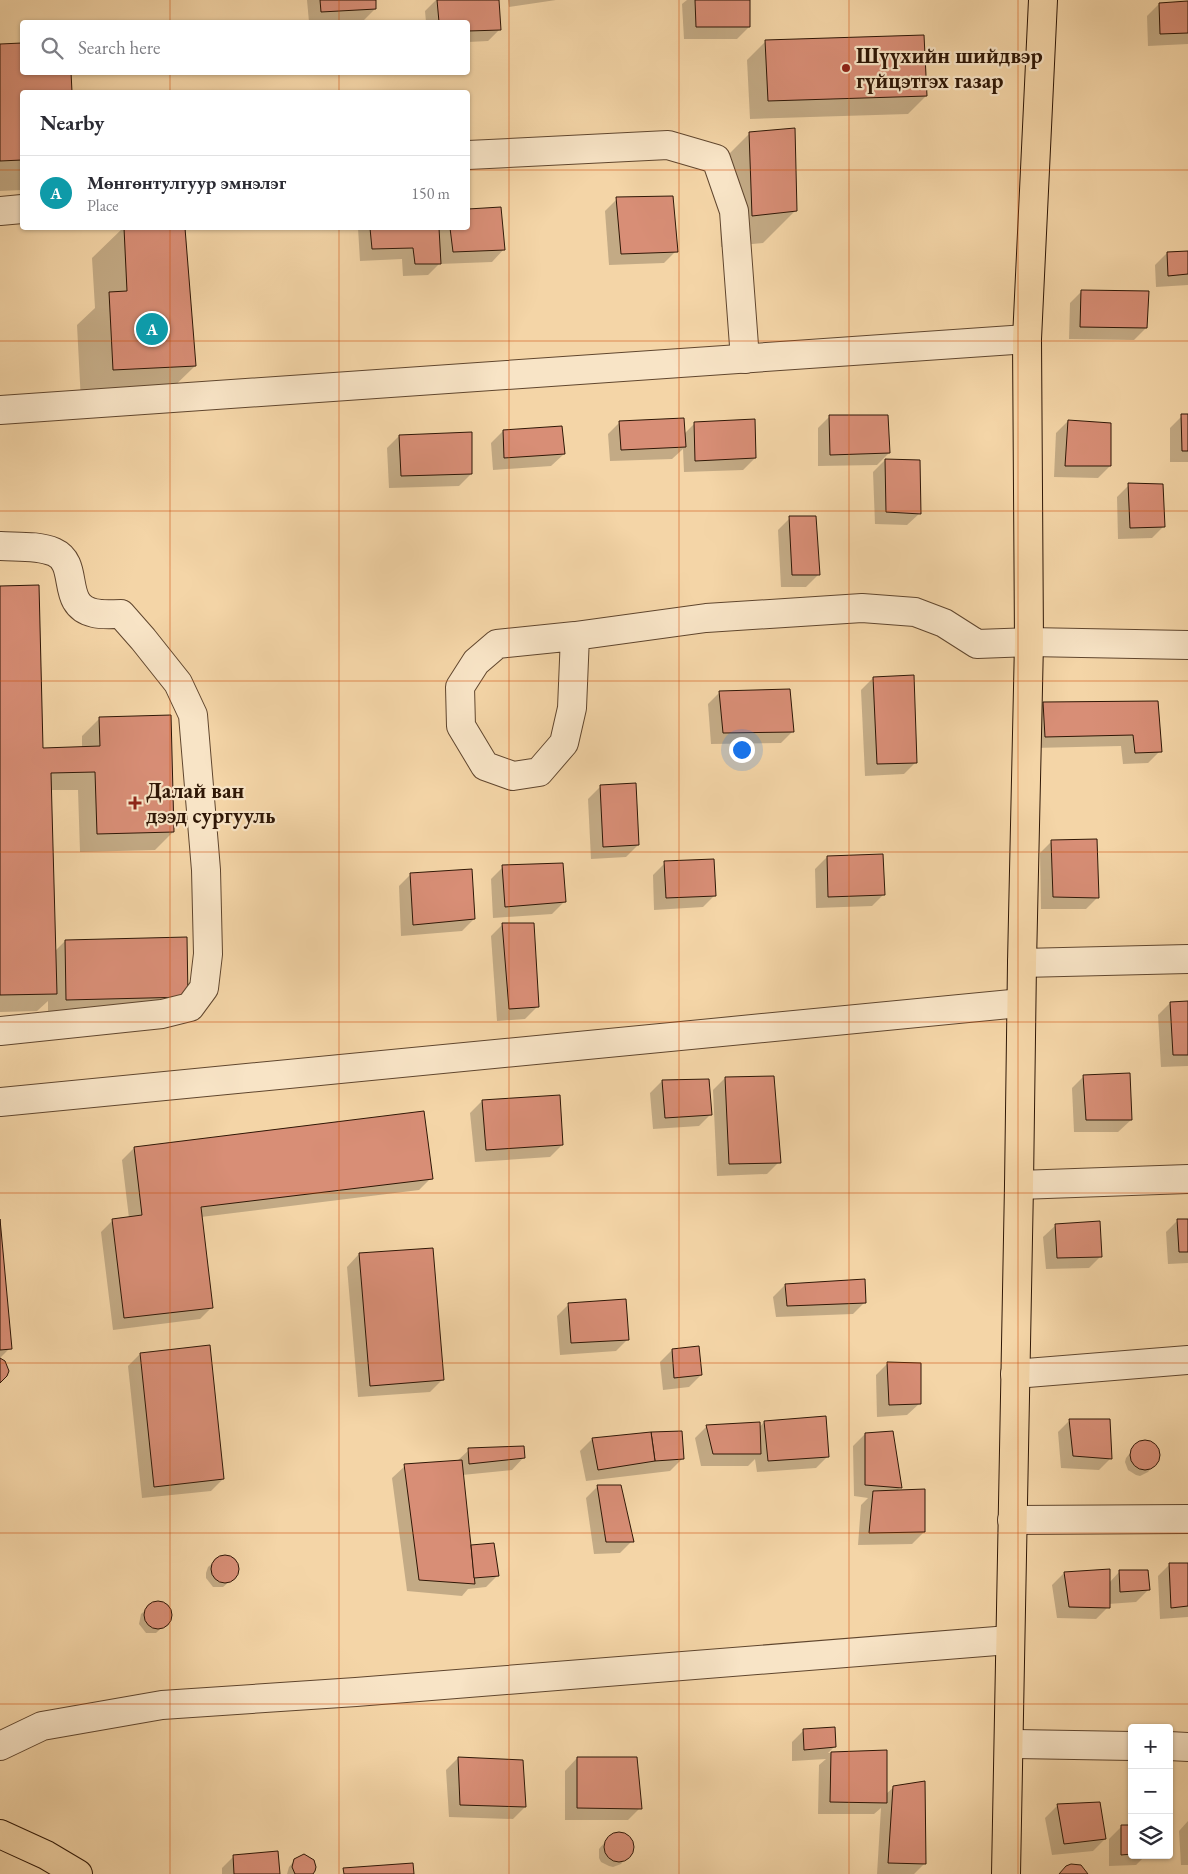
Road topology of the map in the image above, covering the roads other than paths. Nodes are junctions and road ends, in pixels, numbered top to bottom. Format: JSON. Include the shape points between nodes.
{"nodes":[{"id":1,"x":1043,"y":0,"type":"edge"},
{"id":2,"x":470,"y":155,"type":"edge"},
{"id":3,"x":20,"y":209,"type":"edge"},
{"id":4,"x":0,"y":211,"type":"edge"},
{"id":5,"x":1027,"y":339,"type":"junction"},
{"id":6,"x":746,"y":359,"type":"junction"},
{"id":7,"x":0,"y":410,"type":"edge"},
{"id":8,"x":0,"y":546,"type":"edge"},
{"id":9,"x":575,"y":636,"type":"junction"},
{"id":10,"x":1029,"y":642,"type":"junction"},
{"id":11,"x":1188,"y":645,"type":"edge"},
{"id":12,"x":1188,"y":959,"type":"edge"},
{"id":13,"x":1022,"y":963,"type":"junction"},
{"id":14,"x":1021,"y":1003,"type":"junction"},
{"id":15,"x":0,"y":1030,"type":"edge"},
{"id":16,"x":0,"y":1102,"type":"edge"},
{"id":17,"x":1188,"y":1179,"type":"edge"},
{"id":18,"x":1019,"y":1186,"type":"junction"},
{"id":19,"x":1188,"y":1360,"type":"edge"},
{"id":20,"x":1015,"y":1374,"type":"junction"},
{"id":21,"x":1188,"y":1519,"type":"edge"},
{"id":22,"x":1012,"y":1520,"type":"junction"},
{"id":23,"x":1010,"y":1640,"type":"junction"},
{"id":24,"x":1009,"y":1744,"type":"junction"},
{"id":25,"x":0,"y":1746,"type":"edge"},
{"id":26,"x":1128,"y":1746,"type":"edge"},
{"id":27,"x":1173,"y":1746,"type":"edge"},
{"id":28,"x":1188,"y":1747,"type":"edge"},
{"id":29,"x":0,"y":1834,"type":"edge"},
{"id":30,"x":78,"y":1874,"type":"edge"},
{"id":31,"x":1006,"y":1874,"type":"edge"}],
"edges":[{"from":1,"to":5,"type":"main road"},
{"from":2,"to":6,"type":"street","via":[[668,145],[716,159],[734,211]]},
{"from":3,"to":4,"type":"street"},
{"from":5,"to":6,"type":"street"},
{"from":5,"to":10,"type":"main road"},
{"from":6,"to":7,"type":"street"},
{"from":8,"to":15,"type":"street","via":[[55,553],[65,564],[80,608],[94,614],[121,614],[178,683],[193,716],[206,870],[208,954],[204,988],[190,1007],[162,1014]]},
{"from":9,"to":9,"type":"street","via":[[572,708],[564,743],[539,772],[513,776],[485,766],[461,726],[460,687],[476,662],[496,644]]},
{"from":9,"to":10,"type":"street","via":[[706,618],[862,608],[915,612],[944,624],[977,644]]},
{"from":10,"to":11,"type":"street"},
{"from":10,"to":13,"type":"main road"},
{"from":12,"to":13,"type":"street"},
{"from":13,"to":14,"type":"main road"},
{"from":14,"to":16,"type":"street"},
{"from":14,"to":18,"type":"main road"},
{"from":17,"to":18,"type":"street"},
{"from":18,"to":20,"type":"main road"},
{"from":19,"to":20,"type":"street"},
{"from":20,"to":22,"type":"main road"},
{"from":21,"to":22,"type":"street"},
{"from":22,"to":23,"type":"main road"},
{"from":23,"to":24,"type":"main road"},
{"from":23,"to":25,"type":"street","via":[[162,1705],[42,1726]]},
{"from":24,"to":26,"type":"street"},
{"from":24,"to":31,"type":"main road"},
{"from":27,"to":28,"type":"street"},
{"from":29,"to":30,"type":"main road"}]}
